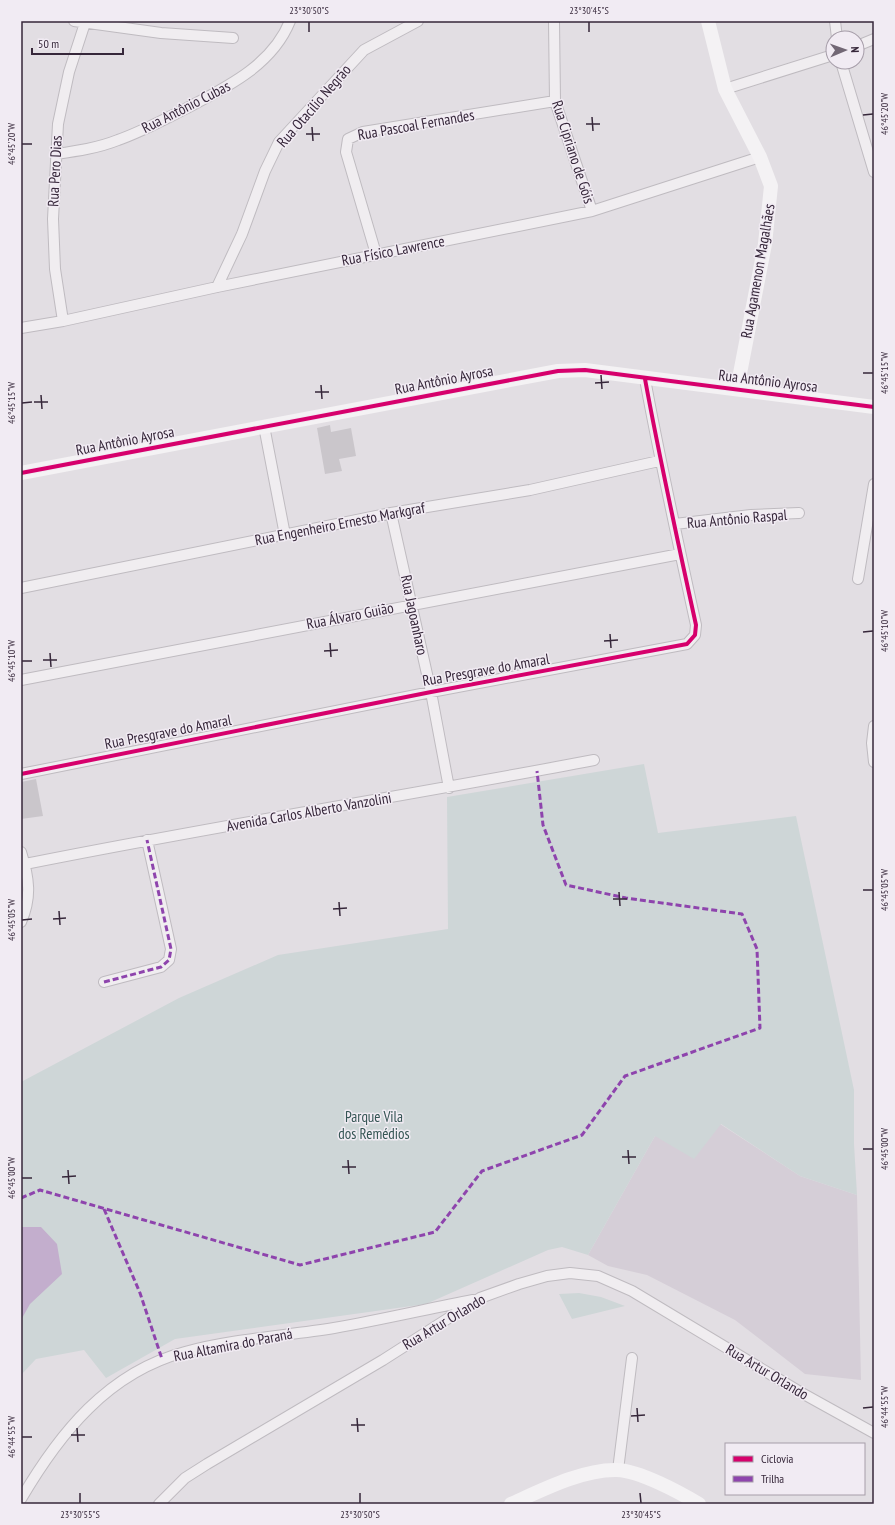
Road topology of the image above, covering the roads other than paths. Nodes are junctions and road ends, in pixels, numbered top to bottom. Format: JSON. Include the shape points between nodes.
{"nodes":[{"id":1,"x":74,"y":21,"type":"edge"},
{"id":2,"x":290,"y":21,"type":"edge"},
{"id":3,"x":418,"y":21,"type":"edge"},
{"id":4,"x":554,"y":21,"type":"edge"},
{"id":5,"x":708,"y":21,"type":"edge"},
{"id":6,"x":85,"y":23,"type":"junction"},
{"id":7,"x":233,"y":38,"type":"dead end"},
{"id":8,"x":825,"y":58,"type":"edge"},
{"id":9,"x":843,"y":70,"type":"edge"},
{"id":10,"x":725,"y":89,"type":"junction"},
{"id":11,"x":555,"y":101,"type":"junction"},
{"id":12,"x":56,"y":154,"type":"junction"},
{"id":13,"x":760,"y":157,"type":"junction"},
{"id":14,"x":874,"y":172,"type":"edge"},
{"id":15,"x":592,"y":211,"type":"junction"},
{"id":16,"x":376,"y":254,"type":"junction"},
{"id":17,"x":217,"y":287,"type":"junction"},
{"id":18,"x":63,"y":321,"type":"junction"},
{"id":19,"x":21,"y":328,"type":"edge"},
{"id":20,"x":644,"y":379,"type":"junction"},
{"id":21,"x":737,"y":389,"type":"junction"},
{"id":22,"x":874,"y":407,"type":"edge"},
{"id":23,"x":264,"y":426,"type":"junction"},
{"id":24,"x":660,"y":460,"type":"junction"},
{"id":25,"x":21,"y":473,"type":"edge"},
{"id":26,"x":874,"y":484,"type":"edge"},
{"id":27,"x":391,"y":513,"type":"junction"},
{"id":28,"x":799,"y":513,"type":"dead end"},
{"id":29,"x":871,"y":519,"type":"edge"},
{"id":30,"x":675,"y":524,"type":"junction"},
{"id":31,"x":285,"y":535,"type":"junction"},
{"id":32,"x":680,"y":554,"type":"junction"},
{"id":33,"x":858,"y":578,"type":"dead end"},
{"id":34,"x":21,"y":588,"type":"edge"},
{"id":35,"x":411,"y":604,"type":"junction"},
{"id":36,"x":21,"y":680,"type":"edge"},
{"id":37,"x":431,"y":692,"type":"junction"},
{"id":38,"x":874,"y":726,"type":"edge"},
{"id":39,"x":594,"y":760,"type":"dead end"},
{"id":40,"x":874,"y":762,"type":"edge"},
{"id":41,"x":21,"y":774,"type":"edge"},
{"id":42,"x":449,"y":788,"type":"junction"},
{"id":43,"x":147,"y":840,"type":"junction"},
{"id":44,"x":21,"y":852,"type":"edge"},
{"id":45,"x":25,"y":864,"type":"junction"},
{"id":46,"x":21,"y":922,"type":"edge"},
{"id":47,"x":104,"y":982,"type":"dead end"},
{"id":48,"x":480,"y":1298,"type":"junction"},
{"id":49,"x":632,"y":1358,"type":"dead end"},
{"id":50,"x":874,"y":1433,"type":"edge"},
{"id":51,"x":618,"y":1470,"type":"junction"},
{"id":52,"x":21,"y":1499,"type":"edge"},
{"id":53,"x":159,"y":1504,"type":"edge"},
{"id":54,"x":512,"y":1504,"type":"edge"},
{"id":55,"x":699,"y":1504,"type":"edge"}],
"edges":[{"from":1,"to":6,"type":"street"},
{"from":2,"to":12,"type":"street","name":"Rua Antônio Cubas","via":[[285,33],[266,57],[226,88],[160,122],[118,140],[87,150]]},
{"from":3,"to":17,"type":"street","name":"Rua Otacílio Negrão","via":[[364,50],[280,142],[265,171],[242,234]]},
{"from":4,"to":11,"type":"street","name":"Rua Cipriano de Góis"},
{"from":5,"to":10,"type":"street","name":"Rua Agamenon Magalhães"},
{"from":6,"to":7,"type":"street","via":[[161,33]]},
{"from":6,"to":12,"type":"street","name":"Rua Pero Dias","via":[[61,101]]},
{"from":8,"to":10,"type":"street"},
{"from":9,"to":14,"type":"street"},
{"from":10,"to":13,"type":"street","name":"Rua Agamenon Magalhães"},
{"from":11,"to":15,"type":"street","name":"Rua Cipriano de Góis"},
{"from":11,"to":16,"type":"street","name":"Rua Pascoal Fernandes","via":[[363,132],[348,139],[346,152]]},
{"from":12,"to":18,"type":"street","name":"Rua Pero Dias","via":[[53,219],[55,269]]},
{"from":13,"to":15,"type":"street","name":"Rua Físico Lawrence"},
{"from":13,"to":21,"type":"street","name":"Rua Agamenon Magalhães","via":[[771,193],[765,244]]},
{"from":15,"to":16,"type":"street","name":"Rua Físico Lawrence"},
{"from":16,"to":17,"type":"street","name":"Rua Físico Lawrence"},
{"from":17,"to":18,"type":"street","name":"Rua Físico Lawrence"},
{"from":18,"to":19,"type":"street","name":"Rua Físico Lawrence"},
{"from":20,"to":21,"type":"street","name":"Rua Antônio Ayrosa"},
{"from":20,"to":23,"type":"street","name":"Rua Antônio Ayrosa","via":[[585,370],[558,371]]},
{"from":20,"to":24,"type":"street","name":"Rua Presgrave do Amaral"},
{"from":21,"to":22,"type":"street","name":"Rua Antônio Ayrosa"},
{"from":23,"to":25,"type":"street","name":"Rua Antônio Ayrosa"},
{"from":23,"to":31,"type":"street"},
{"from":24,"to":27,"type":"street","name":"Rua Engenheiro Ernesto Markgraf","via":[[530,490]]},
{"from":24,"to":30,"type":"street","name":"Rua Presgrave do Amaral"},
{"from":26,"to":29,"type":"street"},
{"from":27,"to":31,"type":"street","name":"Rua Engenheiro Ernesto Markgraf"},
{"from":27,"to":35,"type":"street","name":"Rua Jagoanharo"},
{"from":28,"to":30,"type":"street","name":"Rua Antônio Raspal","via":[[751,515]]},
{"from":29,"to":33,"type":"street"},
{"from":30,"to":32,"type":"street","name":"Rua Presgrave do Amaral"},
{"from":31,"to":34,"type":"street","name":"Rua Engenheiro Ernesto Markgraf"},
{"from":32,"to":35,"type":"street","name":"Rua Álvaro Guião"},
{"from":32,"to":37,"type":"street","name":"Rua Presgrave do Amaral","via":[[696,625],[695,635],[687,644],[678,648]]},
{"from":35,"to":36,"type":"street","name":"Rua Álvaro Guião"},
{"from":35,"to":37,"type":"street","name":"Rua Jagoanharo"},
{"from":37,"to":41,"type":"street","name":"Rua Presgrave do Amaral"},
{"from":37,"to":42,"type":"street","name":"Rua Jagoanharo"},
{"from":38,"to":40,"type":"street"},
{"from":39,"to":42,"type":"street","name":"Avenida Carlos Alberto Vanzolini"},
{"from":42,"to":43,"type":"street","name":"Avenida Carlos Alberto Vanzolini"},
{"from":43,"to":45,"type":"street","name":"Avenida Carlos Alberto Vanzolini"},
{"from":43,"to":47,"type":"street","via":[[171,949],[168,960],[161,967]]},
{"from":44,"to":45,"type":"street"},
{"from":45,"to":46,"type":"street","via":[[29,891],[27,909]]},
{"from":48,"to":50,"type":"street","name":"Rua Artur Orlando","via":[[547,1276],[570,1273],[598,1276],[632,1292]]},
{"from":48,"to":52,"type":"street","name":"Rua Altamira do Paraná","via":[[334,1328],[185,1351],[153,1362],[101,1396],[71,1426],[40,1467]]},
{"from":48,"to":53,"type":"street","name":"Rua Artur Orlando","via":[[383,1360],[185,1478]]},
{"from":49,"to":51,"type":"street"},
{"from":51,"to":54,"type":"street","via":[[579,1476]]},
{"from":51,"to":55,"type":"street","via":[[674,1490]]}]}
